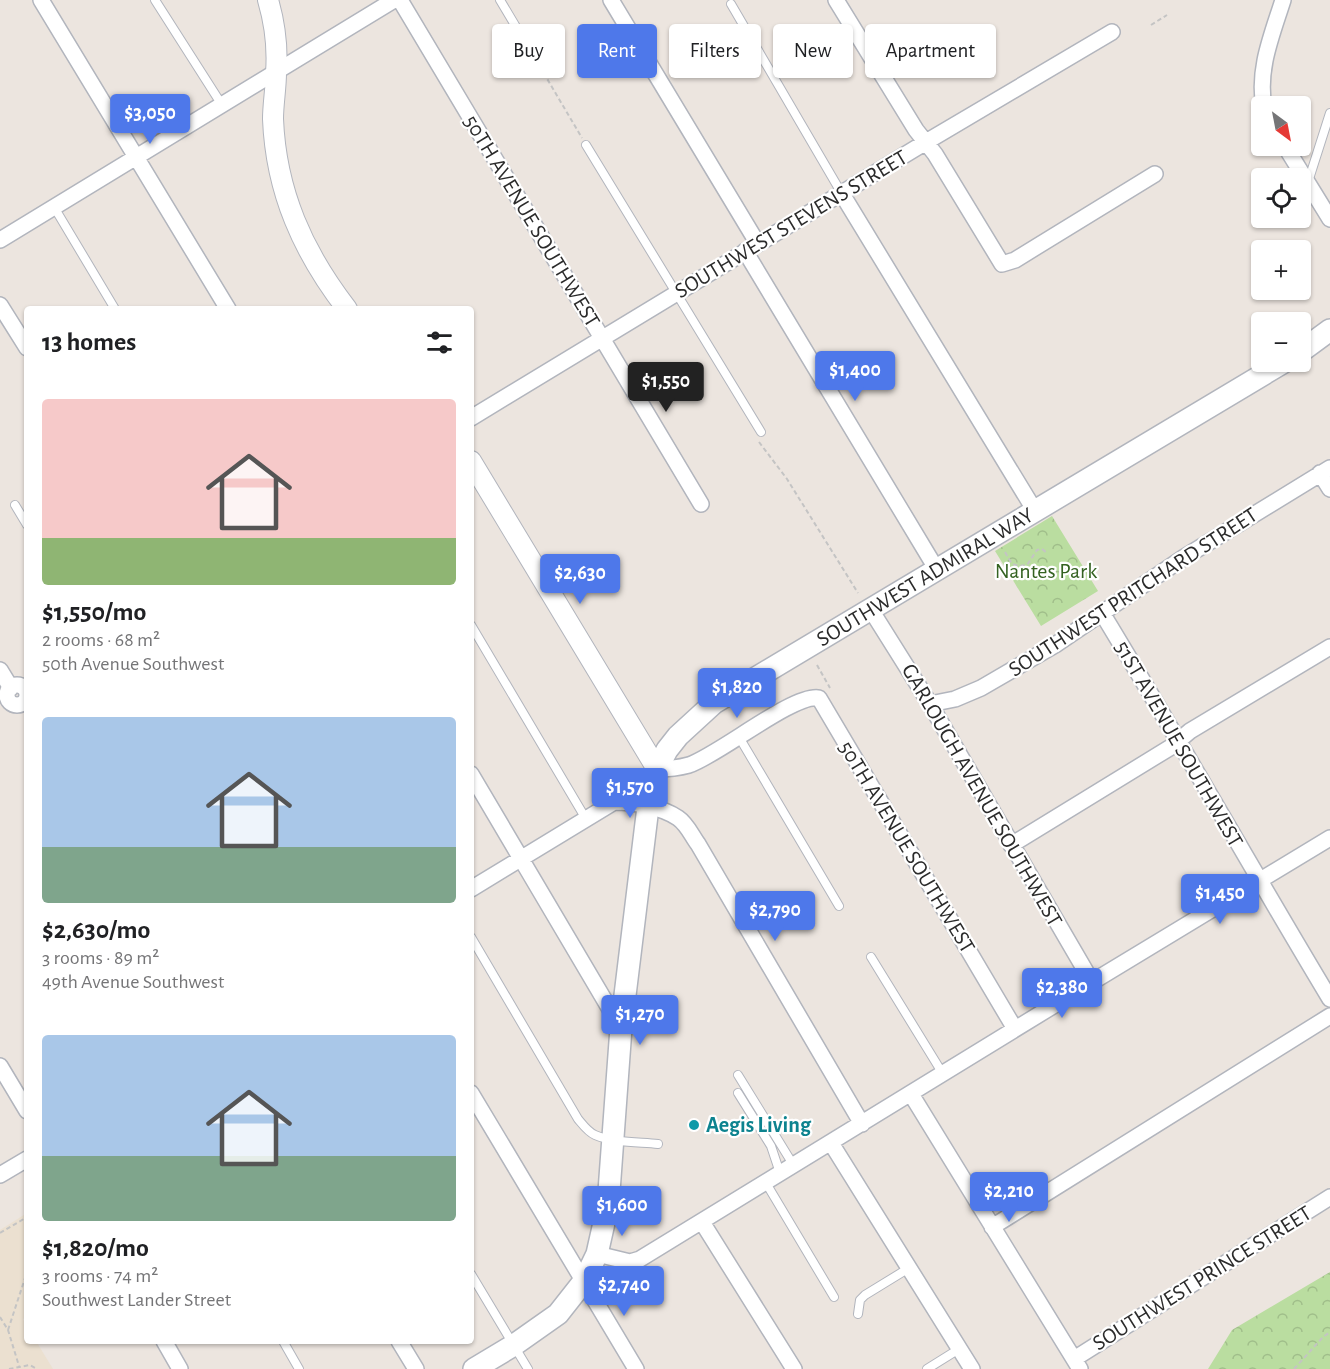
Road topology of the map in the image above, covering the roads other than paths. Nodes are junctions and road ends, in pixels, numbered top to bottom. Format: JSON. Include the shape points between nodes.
{"nodes":[{"id":1,"x":41,"y":0,"type":"edge"},
{"id":2,"x":155,"y":0,"type":"edge"},
{"id":3,"x":268,"y":0,"type":"edge"},
{"id":4,"x":394,"y":0,"type":"edge"},
{"id":5,"x":400,"y":0,"type":"edge"},
{"id":6,"x":500,"y":0,"type":"edge"},
{"id":7,"x":611,"y":0,"type":"edge"},
{"id":8,"x":836,"y":0,"type":"edge"},
{"id":9,"x":1283,"y":0,"type":"edge"},
{"id":10,"x":731,"y":4,"type":"dead end"},
{"id":11,"x":514,"y":24,"type":"edge"},
{"id":12,"x":1112,"y":33,"type":"dead end"},
{"id":13,"x":277,"y":72,"type":"junction"},
{"id":14,"x":1262,"y":96,"type":"edge"},
{"id":15,"x":222,"y":105,"type":"junction"},
{"id":16,"x":1330,"y":113,"type":"edge"},
{"id":17,"x":926,"y":142,"type":"junction"},
{"id":18,"x":586,"y":145,"type":"road end"},
{"id":19,"x":137,"y":157,"type":"junction"},
{"id":20,"x":1311,"y":173,"type":"edge"},
{"id":21,"x":1155,"y":174,"type":"dead end"},
{"id":22,"x":1311,"y":187,"type":"edge"},
{"id":23,"x":842,"y":194,"type":"junction"},
{"id":24,"x":54,"y":207,"type":"junction"},
{"id":25,"x":1330,"y":219,"type":"edge"},
{"id":26,"x":0,"y":240,"type":"edge"},
{"id":27,"x":752,"y":248,"type":"junction"},
{"id":28,"x":675,"y":294,"type":"junction"},
{"id":29,"x":0,"y":306,"type":"edge"},
{"id":30,"x":113,"y":306,"type":"edge"},
{"id":31,"x":226,"y":306,"type":"edge"},
{"id":32,"x":345,"y":306,"type":"edge"},
{"id":33,"x":1330,"y":330,"type":"edge"},
{"id":34,"x":602,"y":338,"type":"junction"},
{"id":35,"x":24,"y":343,"type":"edge"},
{"id":36,"x":1311,"y":344,"type":"edge"},
{"id":37,"x":1267,"y":372,"type":"edge"},
{"id":38,"x":474,"y":416,"type":"edge"},
{"id":39,"x":761,"y":432,"type":"road end"},
{"id":40,"x":474,"y":465,"type":"edge"},
{"id":41,"x":1325,"y":471,"type":"edge"},
{"id":42,"x":1330,"y":489,"type":"edge"},
{"id":43,"x":701,"y":504,"type":"dead end"},
{"id":44,"x":15,"y":505,"type":"dead end"},
{"id":45,"x":1035,"y":511,"type":"junction"},
{"id":46,"x":24,"y":520,"type":"edge"},
{"id":47,"x":937,"y":570,"type":"junction"},
{"id":48,"x":871,"y":610,"type":"junction"},
{"id":49,"x":1102,"y":613,"type":"junction"},
{"id":50,"x":474,"y":630,"type":"edge"},
{"id":51,"x":1330,"y":647,"type":"edge"},
{"id":52,"x":0,"y":670,"type":"edge"},
{"id":53,"x":17,"y":699,"type":"edge"},
{"id":54,"x":930,"y":704,"type":"junction"},
{"id":55,"x":739,"y":737,"type":"junction"},
{"id":56,"x":1179,"y":740,"type":"junction"},
{"id":57,"x":657,"y":769,"type":"junction"},
{"id":58,"x":474,"y":779,"type":"edge"},
{"id":59,"x":648,"y":807,"type":"junction"},
{"id":60,"x":586,"y":819,"type":"junction"},
{"id":61,"x":1330,"y":838,"type":"edge"},
{"id":62,"x":1011,"y":845,"type":"junction"},
{"id":63,"x":521,"y":858,"type":"junction"},
{"id":64,"x":1259,"y":882,"type":"junction"},
{"id":65,"x":474,"y":887,"type":"edge"},
{"id":66,"x":840,"y":906,"type":"dead end"},
{"id":67,"x":474,"y":942,"type":"edge"},
{"id":68,"x":871,"y":957,"type":"dead end"},
{"id":69,"x":1092,"y":982,"type":"junction"},
{"id":70,"x":1330,"y":999,"type":"edge"},
{"id":71,"x":1330,"y":1016,"type":"edge"},
{"id":72,"x":621,"y":1028,"type":"junction"},
{"id":73,"x":1015,"y":1029,"type":"junction"},
{"id":74,"x":0,"y":1066,"type":"edge"},
{"id":75,"x":943,"y":1074,"type":"junction"},
{"id":76,"x":738,"y":1075,"type":"dead end"},
{"id":77,"x":738,"y":1094,"type":"dead end"},
{"id":78,"x":911,"y":1094,"type":"junction"},
{"id":79,"x":474,"y":1098,"type":"edge"},
{"id":80,"x":24,"y":1106,"type":"edge"},
{"id":81,"x":862,"y":1124,"type":"junction"},
{"id":82,"x":613,"y":1139,"type":"junction"},
{"id":83,"x":831,"y":1143,"type":"junction"},
{"id":84,"x":658,"y":1144,"type":"dead end"},
{"id":85,"x":24,"y":1161,"type":"edge"},
{"id":86,"x":788,"y":1170,"type":"junction"},
{"id":87,"x":0,"y":1175,"type":"edge"},
{"id":88,"x":766,"y":1183,"type":"junction"},
{"id":89,"x":1330,"y":1197,"type":"edge"},
{"id":90,"x":702,"y":1222,"type":"junction"},
{"id":91,"x":992,"y":1227,"type":"junction"},
{"id":92,"x":597,"y":1254,"type":"junction"},
{"id":93,"x":909,"y":1268,"type":"junction"},
{"id":94,"x":474,"y":1279,"type":"edge"},
{"id":95,"x":584,"y":1281,"type":"junction"},
{"id":96,"x":834,"y":1297,"type":"dead end"},
{"id":97,"x":858,"y":1314,"type":"dead end"},
{"id":98,"x":166,"y":1344,"type":"edge"},
{"id":99,"x":285,"y":1344,"type":"edge"},
{"id":100,"x":401,"y":1344,"type":"edge"},
{"id":101,"x":513,"y":1345,"type":"junction"},
{"id":102,"x":959,"y":1349,"type":"junction"},
{"id":103,"x":1077,"y":1364,"type":"edge"},
{"id":104,"x":180,"y":1369,"type":"edge"},
{"id":105,"x":299,"y":1369,"type":"edge"},
{"id":106,"x":416,"y":1369,"type":"edge"},
{"id":107,"x":474,"y":1369,"type":"edge"},
{"id":108,"x":528,"y":1369,"type":"edge"},
{"id":109,"x":636,"y":1369,"type":"edge"},
{"id":110,"x":794,"y":1369,"type":"edge"},
{"id":111,"x":927,"y":1369,"type":"edge"},
{"id":112,"x":971,"y":1369,"type":"edge"}],
"edges":[{"from":1,"to":19,"type":"street"},
{"from":2,"to":15,"type":"lane"},
{"from":3,"to":13,"type":"street","via":[[276,34]]},
{"from":4,"to":13,"type":"street"},
{"from":5,"to":34,"type":"street","name":"50TH AVENUE SOUTHWEST"},
{"from":6,"to":11,"type":"lane"},
{"from":7,"to":27,"type":"street"},
{"from":8,"to":17,"type":"street"},
{"from":9,"to":14,"type":"street","via":[[1264,60]]},
{"from":10,"to":23,"type":"lane"},
{"from":12,"to":17,"type":"street","name":"SOUTHWEST STEVENS STREET"},
{"from":13,"to":15,"type":"street"},
{"from":13,"to":32,"type":"street","via":[[273,116],[284,190],[310,253]]},
{"from":15,"to":19,"type":"street"},
{"from":16,"to":20,"type":"lane"},
{"from":17,"to":21,"type":"street","via":[[1002,264],[1015,260]]},
{"from":17,"to":23,"type":"street","name":"SOUTHWEST STEVENS STREET"},
{"from":18,"to":28,"type":"lane"},
{"from":19,"to":24,"type":"street"},
{"from":19,"to":31,"type":"street"},
{"from":22,"to":25,"type":"street"},
{"from":23,"to":27,"type":"street","name":"SOUTHWEST STEVENS STREET"},
{"from":23,"to":45,"type":"street"},
{"from":24,"to":26,"type":"street"},
{"from":24,"to":30,"type":"lane"},
{"from":27,"to":28,"type":"street","name":"SOUTHWEST STEVENS STREET"},
{"from":27,"to":47,"type":"street"},
{"from":28,"to":34,"type":"street","name":"SOUTHWEST STEVENS STREET"},
{"from":28,"to":39,"type":"lane"},
{"from":29,"to":35,"type":"street"},
{"from":33,"to":36,"type":"main road"},
{"from":34,"to":38,"type":"street","name":"SOUTHWEST STEVENS STREET"},
{"from":34,"to":43,"type":"street","name":"50TH AVENUE SOUTHWEST"},
{"from":37,"to":45,"type":"main road","name":"SOUTHWEST ADMIRAL WAY"},
{"from":40,"to":57,"type":"street"},
{"from":41,"to":42,"type":"street"},
{"from":41,"to":49,"type":"street","name":"SOUTHWEST PRITCHARD STREET"},
{"from":44,"to":46,"type":"lane"},
{"from":45,"to":47,"type":"main road","name":"SOUTHWEST ADMIRAL WAY"},
{"from":47,"to":48,"type":"main road","name":"SOUTHWEST ADMIRAL WAY"},
{"from":48,"to":54,"type":"street","name":"GARLOUGH AVENUE SOUTHWEST"},
{"from":48,"to":57,"type":"main road","name":"SOUTHWEST ADMIRAL WAY","via":[[714,703],[678,736]]},
{"from":49,"to":54,"type":"street","name":"SOUTHWEST PRITCHARD STREET","via":[[981,688]]},
{"from":49,"to":56,"type":"street","name":"51ST AVENUE SOUTHWEST"},
{"from":50,"to":60,"type":"lane"},
{"from":51,"to":56,"type":"street"},
{"from":52,"to":53,"type":"street"},
{"from":54,"to":62,"type":"street","name":"GARLOUGH AVENUE SOUTHWEST"},
{"from":55,"to":57,"type":"street","via":[[690,764]]},
{"from":55,"to":66,"type":"lane"},
{"from":55,"to":73,"type":"street","name":"50TH AVENUE SOUTHWEST","via":[[793,704],[816,697]]},
{"from":56,"to":62,"type":"street"},
{"from":56,"to":64,"type":"street","name":"51ST AVENUE SOUTHWEST"},
{"from":57,"to":59,"type":"main road","name":"SOUTHWEST ADMIRAL WAY"},
{"from":58,"to":63,"type":"street"},
{"from":59,"to":60,"type":"street","via":[[614,802]]},
{"from":59,"to":72,"type":"main road","name":"SOUTHWEST ADMIRAL WAY"},
{"from":59,"to":81,"type":"street","via":[[670,813],[687,828]]},
{"from":60,"to":63,"type":"street"},
{"from":61,"to":64,"type":"street"},
{"from":62,"to":69,"type":"street","name":"GARLOUGH AVENUE SOUTHWEST"},
{"from":63,"to":65,"type":"street"},
{"from":63,"to":72,"type":"street"},
{"from":64,"to":69,"type":"street"},
{"from":64,"to":70,"type":"street","name":"51ST AVENUE SOUTHWEST"},
{"from":67,"to":82,"type":"lane","via":[[578,1119],[587,1130]]},
{"from":68,"to":75,"type":"lane"},
{"from":69,"to":73,"type":"street"},
{"from":71,"to":91,"type":"street"},
{"from":72,"to":82,"type":"main road","name":"SOUTHWEST ADMIRAL WAY"},
{"from":73,"to":75,"type":"street"},
{"from":74,"to":80,"type":"street"},
{"from":75,"to":78,"type":"street"},
{"from":76,"to":86,"type":"lane"},
{"from":77,"to":86,"type":"lane"},
{"from":78,"to":81,"type":"street"},
{"from":78,"to":91,"type":"street"},
{"from":79,"to":95,"type":"street"},
{"from":81,"to":83,"type":"street"},
{"from":82,"to":84,"type":"lane"},
{"from":82,"to":92,"type":"main road","name":"SOUTHWEST ADMIRAL WAY","via":[[608,1205]]},
{"from":83,"to":86,"type":"street"},
{"from":83,"to":93,"type":"street"},
{"from":85,"to":87,"type":"street"},
{"from":86,"to":88,"type":"street"},
{"from":88,"to":90,"type":"street"},
{"from":88,"to":96,"type":"lane"},
{"from":89,"to":103,"type":"street","name":"SOUTHWEST PRINCE STREET"},
{"from":90,"to":92,"type":"street","via":[[640,1259],[630,1262]]},
{"from":90,"to":110,"type":"street"},
{"from":91,"to":103,"type":"street"},
{"from":92,"to":95,"type":"main road","name":"SOUTHWEST ADMIRAL WAY"},
{"from":93,"to":97,"type":"lane","via":[[865,1295]]},
{"from":93,"to":102,"type":"street"},
{"from":94,"to":101,"type":"lane"},
{"from":95,"to":101,"type":"main road","name":"SOUTHWEST ADMIRAL WAY","via":[[558,1314]]},
{"from":95,"to":109,"type":"street"},
{"from":98,"to":104,"type":"street"},
{"from":99,"to":105,"type":"lane"},
{"from":100,"to":106,"type":"street"},
{"from":101,"to":107,"type":"main road","name":"SOUTHWEST ADMIRAL WAY"},
{"from":101,"to":108,"type":"lane"},
{"from":102,"to":111,"type":"lane"},
{"from":102,"to":112,"type":"street"}]}
